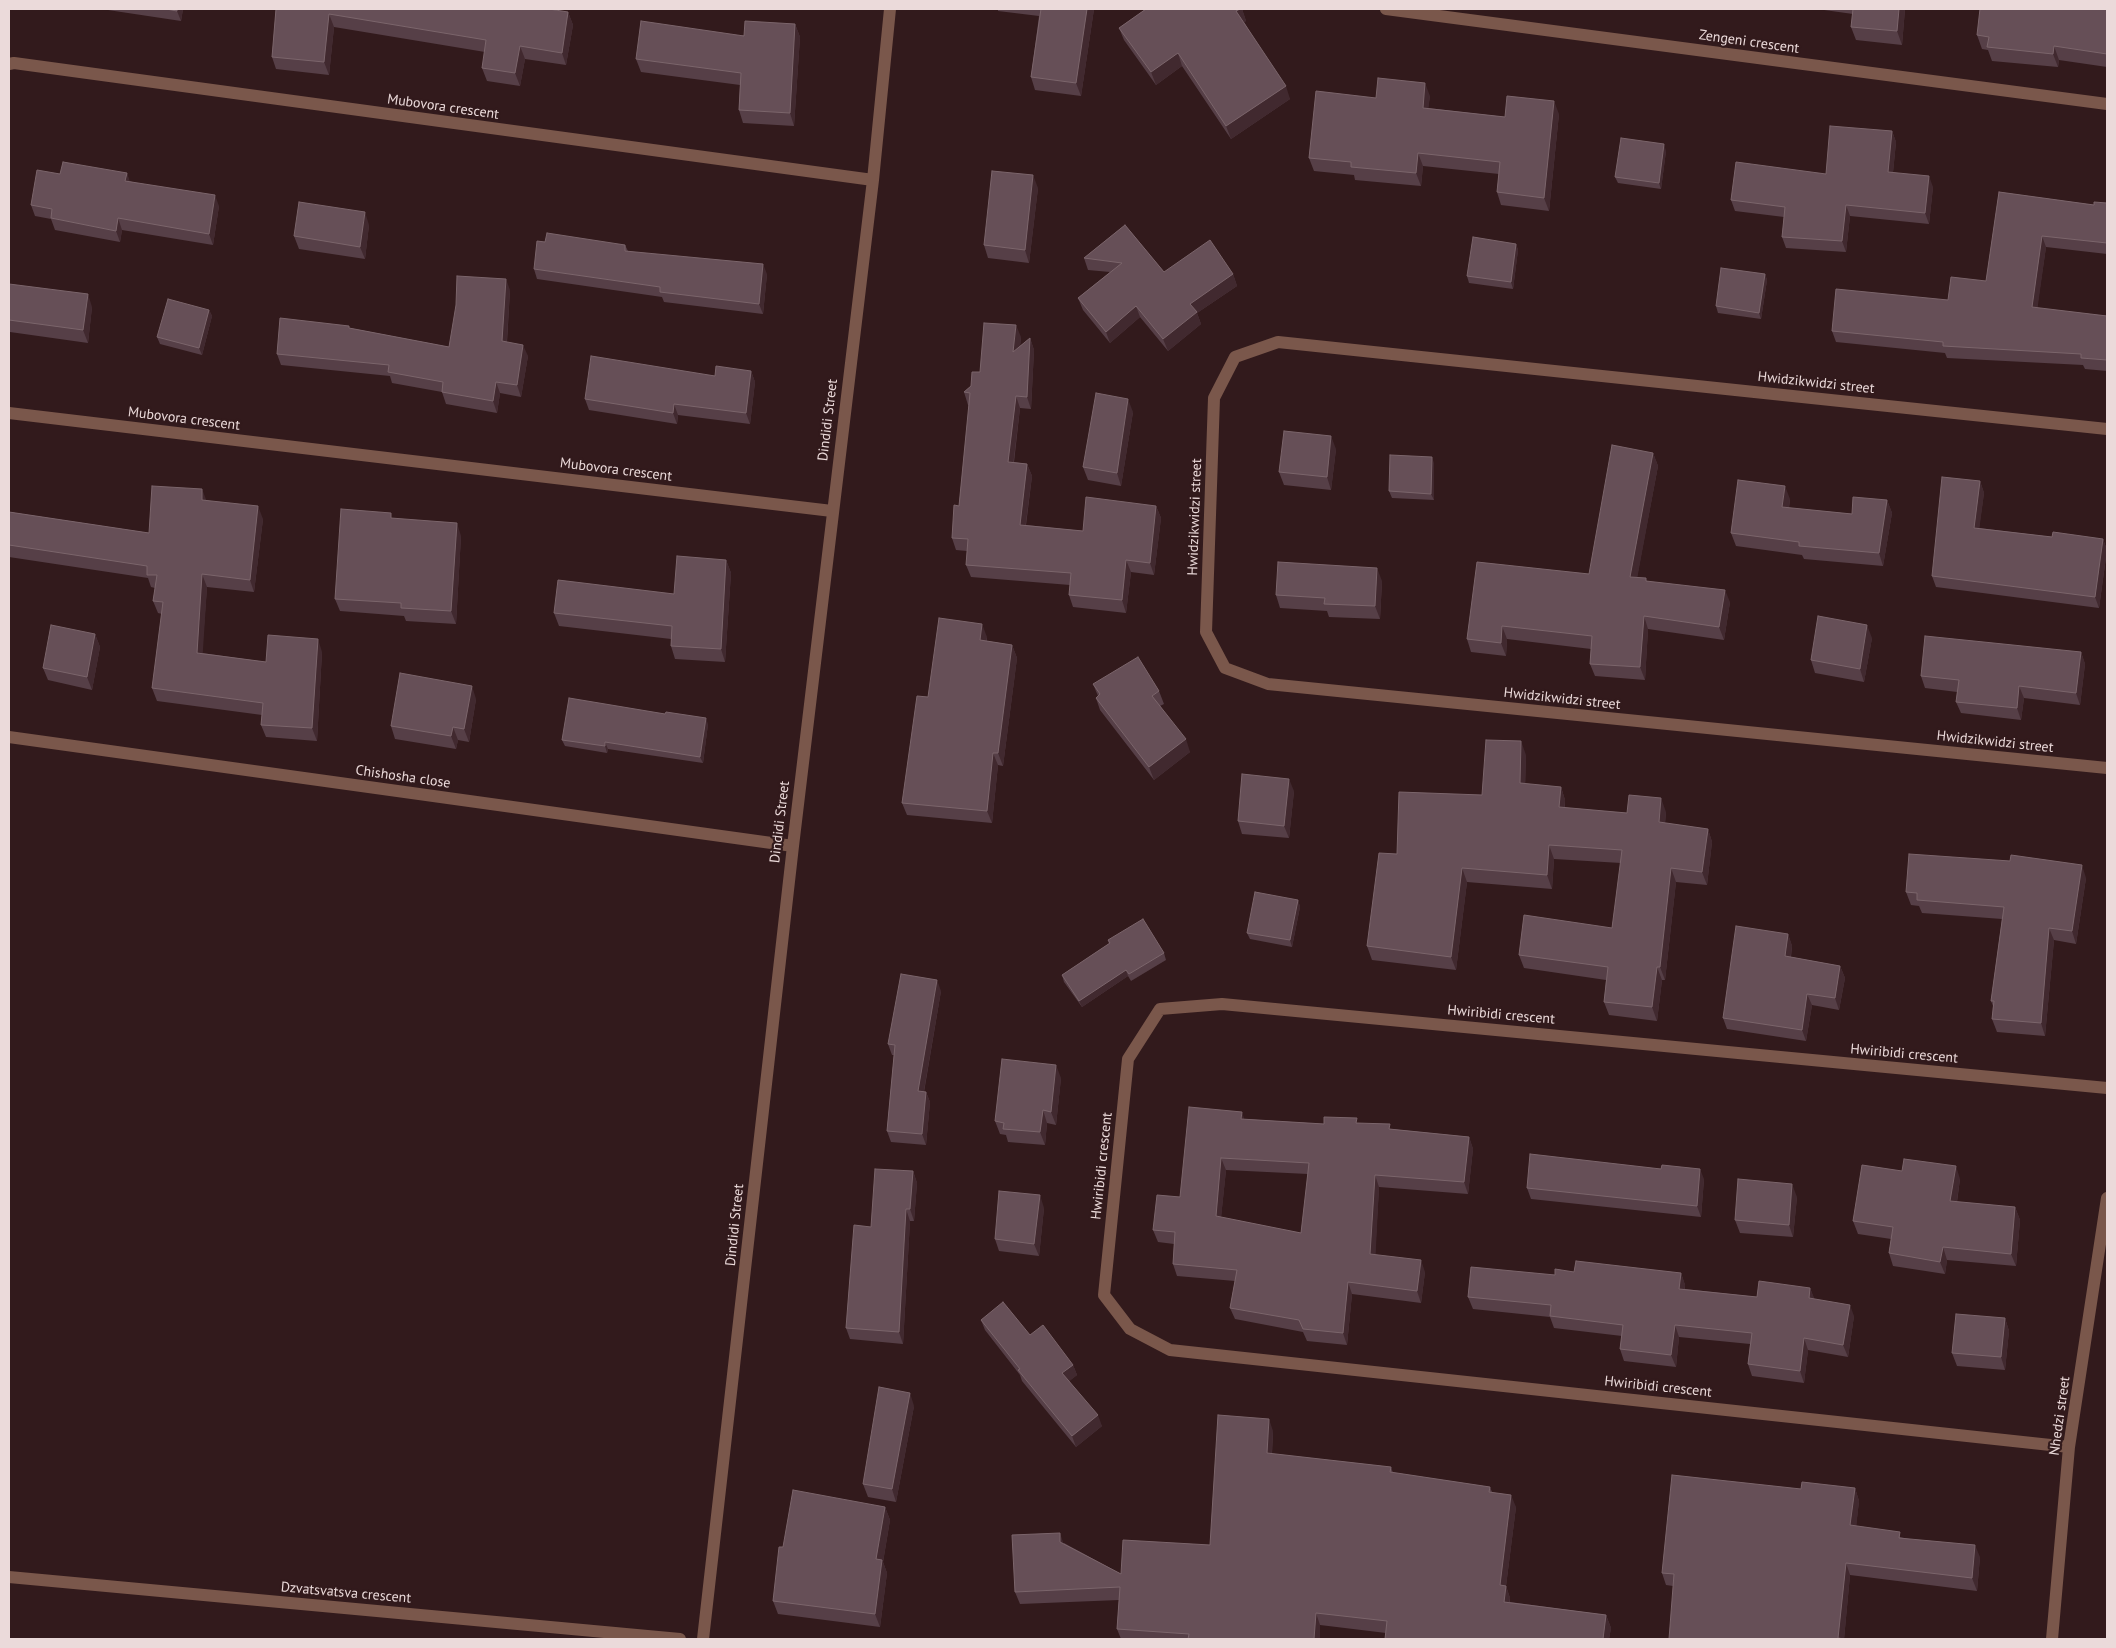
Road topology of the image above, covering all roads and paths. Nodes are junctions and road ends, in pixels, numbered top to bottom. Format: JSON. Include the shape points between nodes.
{"nodes":[{"id":1,"x":890,"y":9,"type":"edge"},
{"id":2,"x":1386,"y":9,"type":"edge"},
{"id":3,"x":9,"y":64,"type":"edge"},
{"id":4,"x":2107,"y":104,"type":"edge"},
{"id":5,"x":873,"y":180,"type":"junction"},
{"id":6,"x":9,"y":413,"type":"edge"},
{"id":7,"x":2107,"y":428,"type":"edge"},
{"id":8,"x":832,"y":511,"type":"junction"},
{"id":9,"x":9,"y":737,"type":"edge"},
{"id":10,"x":2107,"y":768,"type":"edge"},
{"id":11,"x":792,"y":846,"type":"junction"},
{"id":12,"x":2107,"y":1088,"type":"edge"},
{"id":13,"x":2107,"y":1198,"type":"edge"},
{"id":14,"x":2070,"y":1447,"type":"junction"},
{"id":15,"x":9,"y":1577,"type":"edge"},
{"id":16,"x":680,"y":1639,"type":"edge"},
{"id":17,"x":703,"y":1639,"type":"edge"},
{"id":18,"x":2052,"y":1639,"type":"edge"}],
"edges":[{"from":1,"to":5,"type":"street","name":"Dindidi Street"},
{"from":2,"to":4,"type":"street","name":"Zengeni crescent"},
{"from":3,"to":5,"type":"street","name":"Mubovora crescent"},
{"from":5,"to":8,"type":"street","name":"Dindidi Street"},
{"from":6,"to":8,"type":"street","name":"Mubovora crescent"},
{"from":7,"to":10,"type":"street","name":"Hwidzikwidzi street","via":[[1278,342],[1235,357],[1214,398],[1206,632],[1225,668],[1268,684]]},
{"from":8,"to":11,"type":"street","name":"Dindidi Street"},
{"from":9,"to":11,"type":"street","name":"Chishosha close"},
{"from":11,"to":17,"type":"street","name":"Dindidi Street"},
{"from":12,"to":14,"type":"street","name":"Hwiribidi crescent","via":[[1222,1004],[1160,1009],[1128,1059],[1104,1295],[1130,1329],[1170,1350]]},
{"from":13,"to":14,"type":"street","name":"Nhedzi street"},
{"from":14,"to":18,"type":"street","name":"Nhedzi street"},
{"from":15,"to":16,"type":"street","name":"Dzvatsvatsva crescent"}]}
